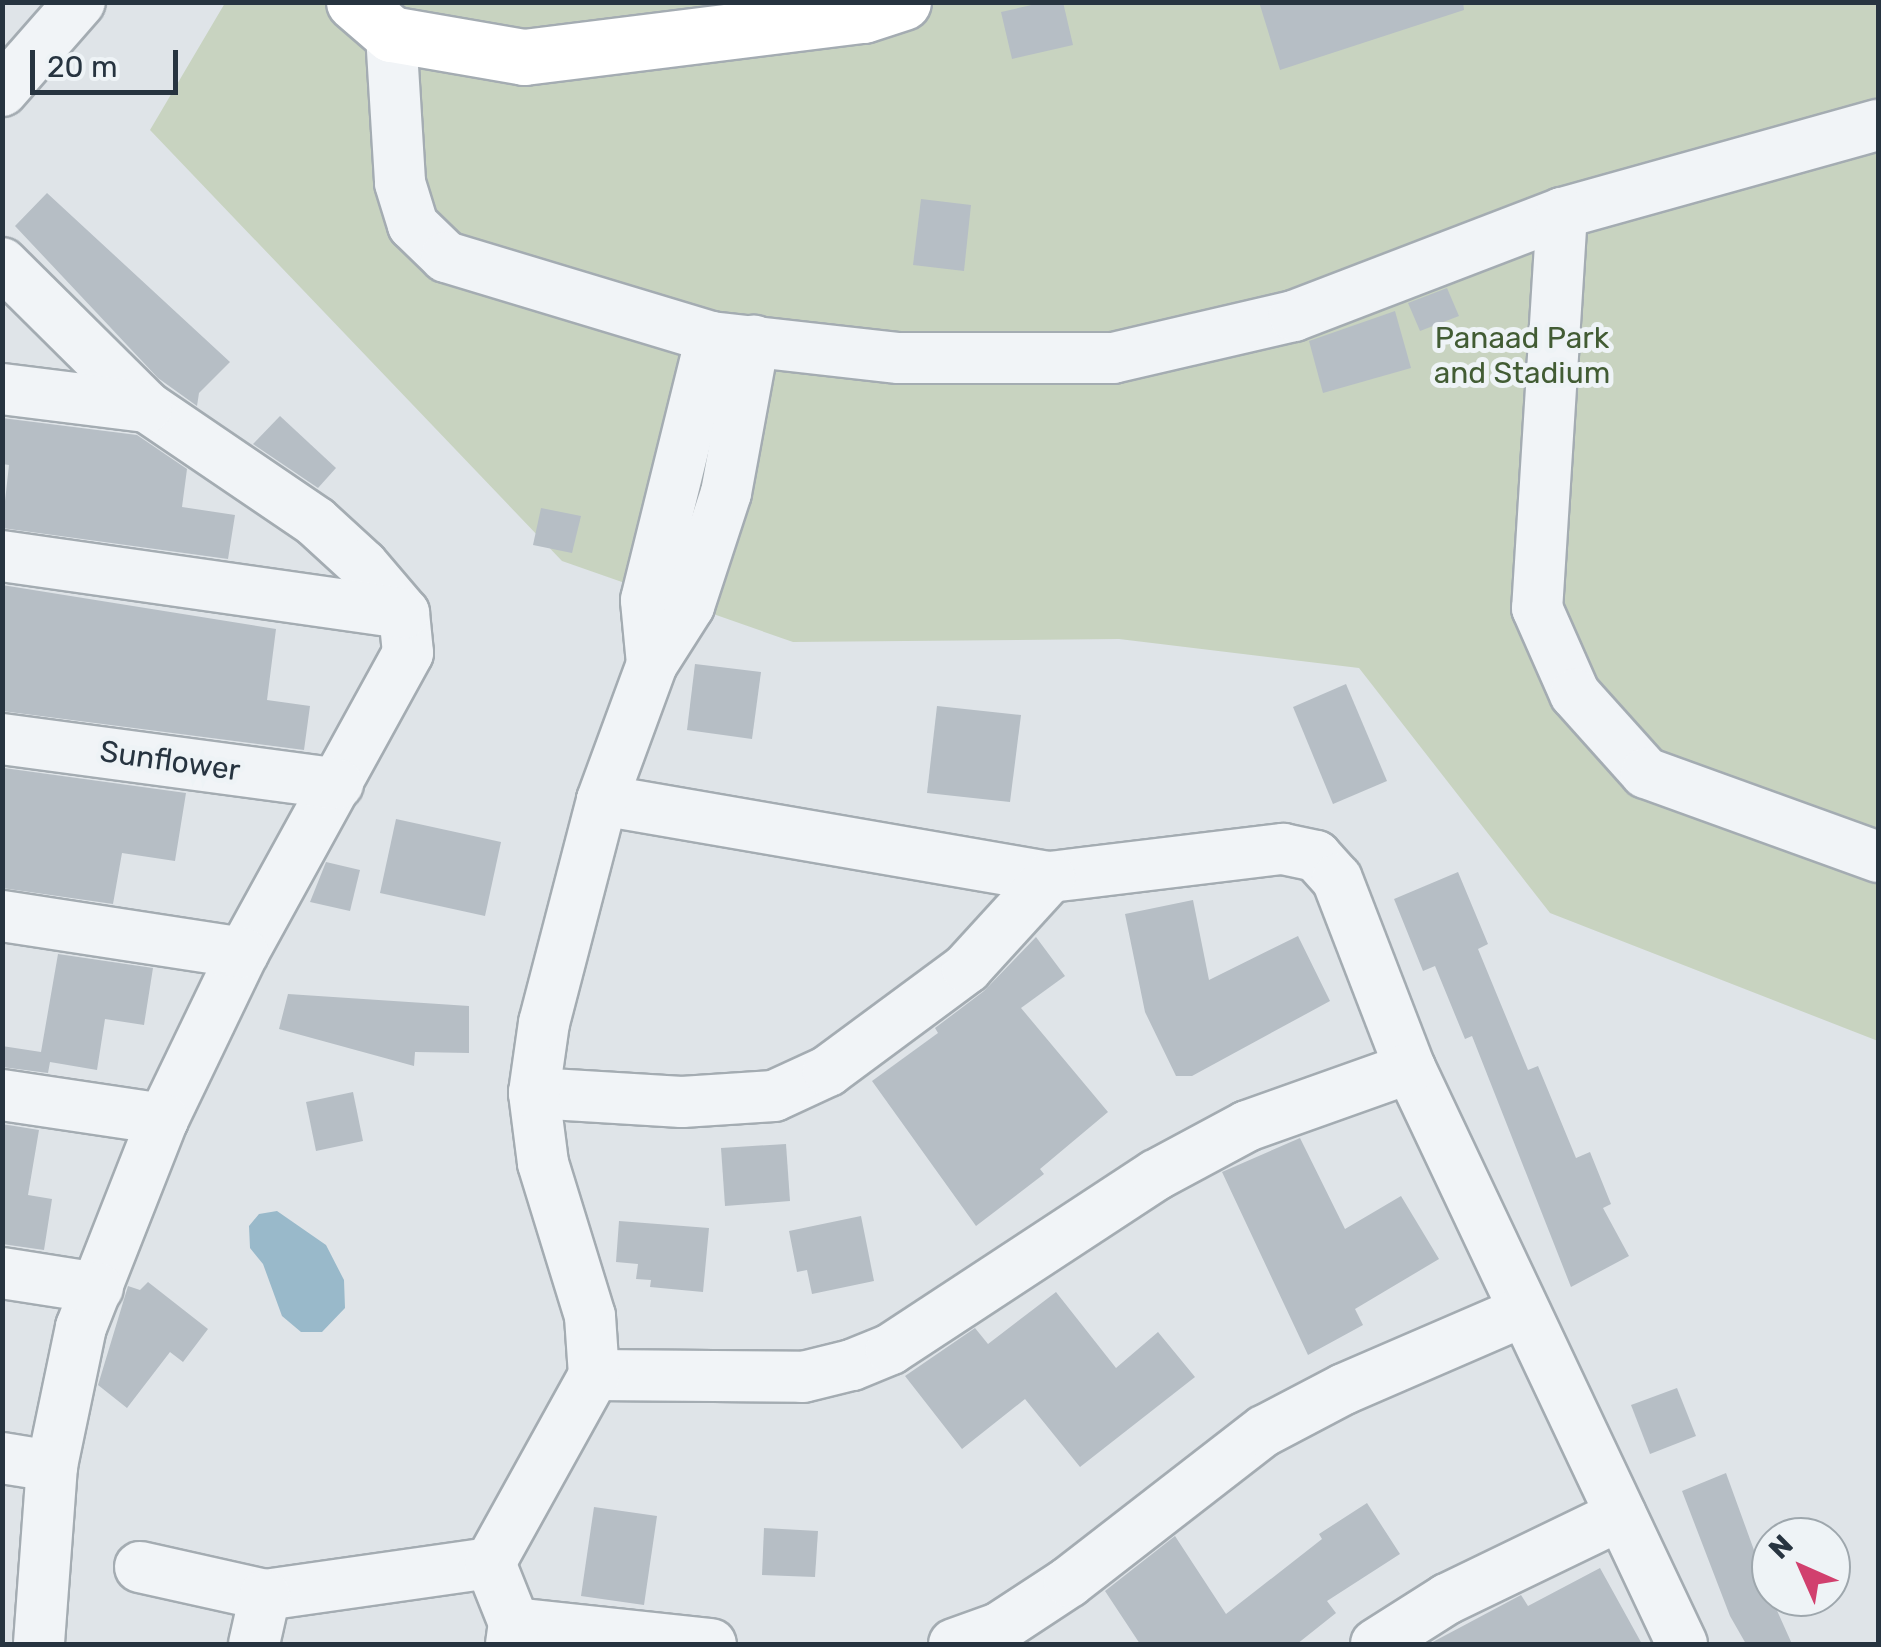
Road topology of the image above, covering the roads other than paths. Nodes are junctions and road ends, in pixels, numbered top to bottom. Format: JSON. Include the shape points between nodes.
{"nodes":[{"id":1,"x":80,"y":2,"type":"edge"},
{"id":2,"x":904,"y":2,"type":"edge"},
{"id":3,"x":373,"y":18,"type":"edge"},
{"id":4,"x":2,"y":91,"type":"edge"},
{"id":5,"x":1878,"y":124,"type":"edge"},
{"id":6,"x":1562,"y":212,"type":"junction"},
{"id":7,"x":2,"y":263,"type":"edge"},
{"id":8,"x":732,"y":339,"type":"junction"},
{"id":9,"x":2,"y":389,"type":"edge"},
{"id":10,"x":147,"y":407,"type":"junction"},
{"id":11,"x":2,"y":556,"type":"edge"},
{"id":12,"x":404,"y":613,"type":"junction"},
{"id":13,"x":2,"y":739,"type":"edge"},
{"id":14,"x":338,"y":784,"type":"junction"},
{"id":15,"x":602,"y":800,"type":"junction"},
{"id":16,"x":1878,"y":857,"type":"edge"},
{"id":17,"x":1050,"y":877,"type":"junction"},
{"id":18,"x":2,"y":916,"type":"edge"},
{"id":19,"x":243,"y":954,"type":"junction"},
{"id":20,"x":1410,"y":1068,"type":"junction"},
{"id":21,"x":534,"y":1093,"type":"junction"},
{"id":22,"x":2,"y":1095,"type":"edge"},
{"id":23,"x":163,"y":1119,"type":"junction"},
{"id":24,"x":2,"y":1274,"type":"edge"},
{"id":25,"x":98,"y":1288,"type":"junction"},
{"id":26,"x":1524,"y":1311,"type":"junction"},
{"id":27,"x":594,"y":1375,"type":"junction"},
{"id":28,"x":2,"y":1458,"type":"edge"},
{"id":29,"x":52,"y":1466,"type":"junction"},
{"id":30,"x":1621,"y":1515,"type":"junction"},
{"id":31,"x":490,"y":1563,"type":"junction"},
{"id":32,"x":140,"y":1567,"type":"dead end"},
{"id":33,"x":265,"y":1595,"type":"junction"},
{"id":34,"x":513,"y":1634,"type":"edge"},
{"id":35,"x":39,"y":1644,"type":"edge"},
{"id":36,"x":254,"y":1644,"type":"edge"},
{"id":37,"x":710,"y":1644,"type":"edge"},
{"id":38,"x":954,"y":1644,"type":"edge"},
{"id":39,"x":1376,"y":1644,"type":"edge"},
{"id":40,"x":1682,"y":1644,"type":"edge"}],
"edges":[{"from":1,"to":4,"type":"street"},
{"from":2,"to":3,"type":"street","via":[[863,15],[524,57]]},
{"from":3,"to":8,"type":"street","via":[[400,183],[413,224],[446,257]]},
{"from":5,"to":6,"type":"street"},
{"from":6,"to":8,"type":"street","via":[[1294,316],[1113,358],[899,358]]},
{"from":6,"to":16,"type":"street","via":[[1537,608],[1574,694],[1646,772]]},
{"from":7,"to":10,"type":"street"},
{"from":8,"to":15,"type":"street","via":[[726,493],[690,606],[652,664]]},
{"from":9,"to":10,"type":"street"},
{"from":10,"to":12,"type":"street","via":[[316,522]]},
{"from":11,"to":12,"type":"street"},
{"from":12,"to":14,"type":"street","via":[[408,653]]},
{"from":13,"to":14,"type":"street","name":"Sunflower"},
{"from":14,"to":19,"type":"street"},
{"from":15,"to":17,"type":"street"},
{"from":15,"to":21,"type":"street","via":[[544,1023]]},
{"from":17,"to":20,"type":"street","via":[[1283,848],[1316,856],[1337,879]]},
{"from":17,"to":21,"type":"street","via":[[968,968],[828,1071],[774,1096],[682,1102]]},
{"from":18,"to":19,"type":"street"},
{"from":19,"to":23,"type":"street"},
{"from":20,"to":26,"type":"street"},
{"from":20,"to":27,"type":"street","via":[[1247,1126],[1156,1175],[891,1349],[852,1366],[803,1376]]},
{"from":21,"to":27,"type":"street","via":[[543,1163],[590,1316]]},
{"from":22,"to":23,"type":"street"},
{"from":23,"to":25,"type":"street"},
{"from":24,"to":25,"type":"street"},
{"from":25,"to":29,"type":"street","via":[[64,1383]]},
{"from":26,"to":30,"type":"street"},
{"from":26,"to":38,"type":"street","via":[[1344,1388],[1264,1432],[1069,1582],[999,1628]]},
{"from":27,"to":31,"type":"street"},
{"from":28,"to":29,"type":"street"},
{"from":29,"to":35,"type":"street"},
{"from":30,"to":39,"type":"street","via":[[1447,1599]]},
{"from":30,"to":40,"type":"street"},
{"from":31,"to":33,"type":"street"},
{"from":31,"to":34,"type":"street"},
{"from":32,"to":33,"type":"street"},
{"from":33,"to":36,"type":"street"},
{"from":34,"to":37,"type":"street"}]}
